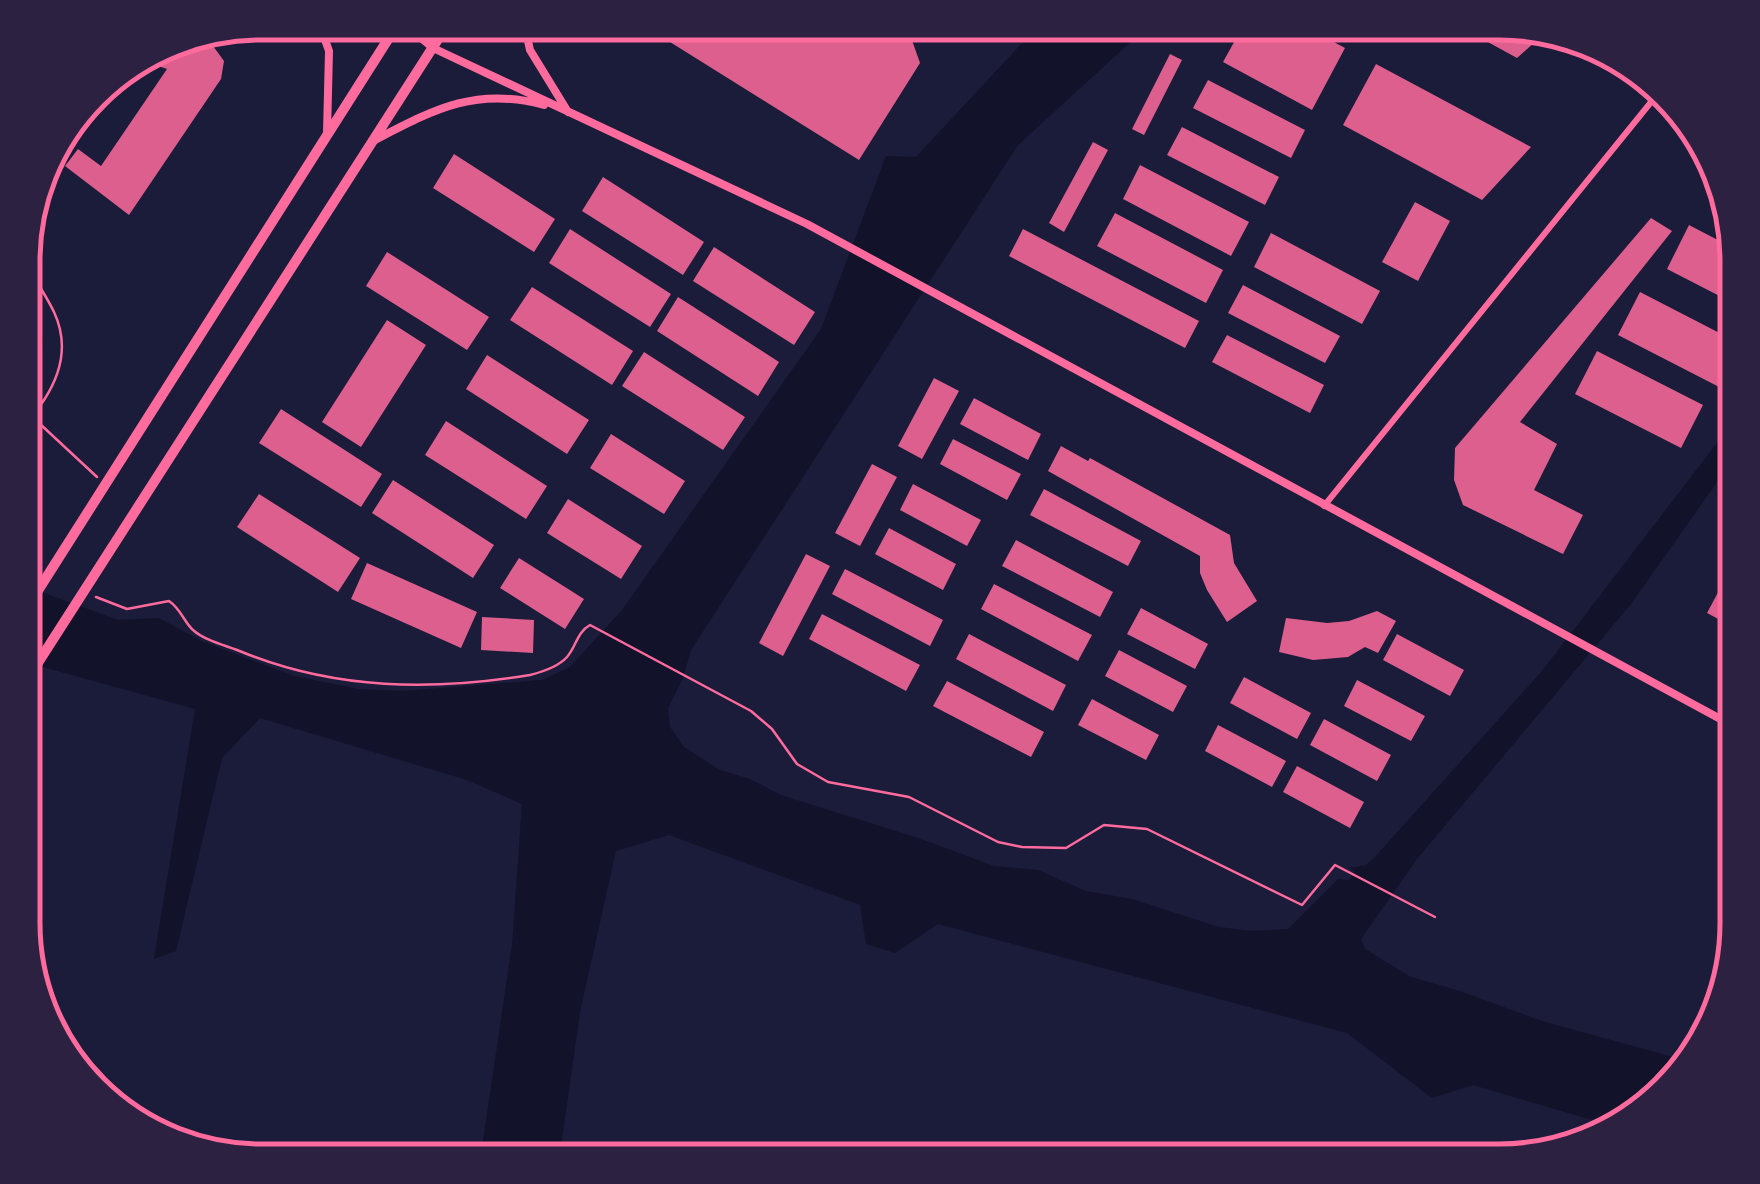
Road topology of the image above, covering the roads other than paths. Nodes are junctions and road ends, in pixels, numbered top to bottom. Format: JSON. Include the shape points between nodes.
{"nodes":[{"id":1,"x":324,"y":40,"type":"edge"},
{"id":2,"x":388,"y":40,"type":"edge"},
{"id":3,"x":423,"y":40,"type":"edge"},
{"id":4,"x":438,"y":40,"type":"edge"},
{"id":5,"x":528,"y":40,"type":"edge"},
{"id":6,"x":433,"y":48,"type":"junction"},
{"id":7,"x":1651,"y":101,"type":"edge"},
{"id":8,"x":568,"y":112,"type":"junction"},
{"id":9,"x":327,"y":136,"type":"junction"},
{"id":10,"x":372,"y":142,"type":"junction"},
{"id":11,"x":1323,"y":506,"type":"junction"},
{"id":12,"x":40,"y":587,"type":"edge"},
{"id":13,"x":40,"y":659,"type":"edge"},
{"id":14,"x":1720,"y":719,"type":"edge"}],
"edges":[{"from":1,"to":9,"type":"street"},
{"from":2,"to":9,"type":"main road"},
{"from":3,"to":6,"type":"street"},
{"from":4,"to":6,"type":"main road"},
{"from":5,"to":8,"type":"street"},
{"from":6,"to":8,"type":"street"},
{"from":6,"to":10,"type":"main road"},
{"from":7,"to":11,"type":"street"},
{"from":8,"to":10,"type":"street","via":[[512,96],[474,99]]},
{"from":8,"to":11,"type":"street","via":[[807,224]]},
{"from":9,"to":12,"type":"main road"},
{"from":10,"to":13,"type":"main road"},
{"from":11,"to":14,"type":"street"}]}
